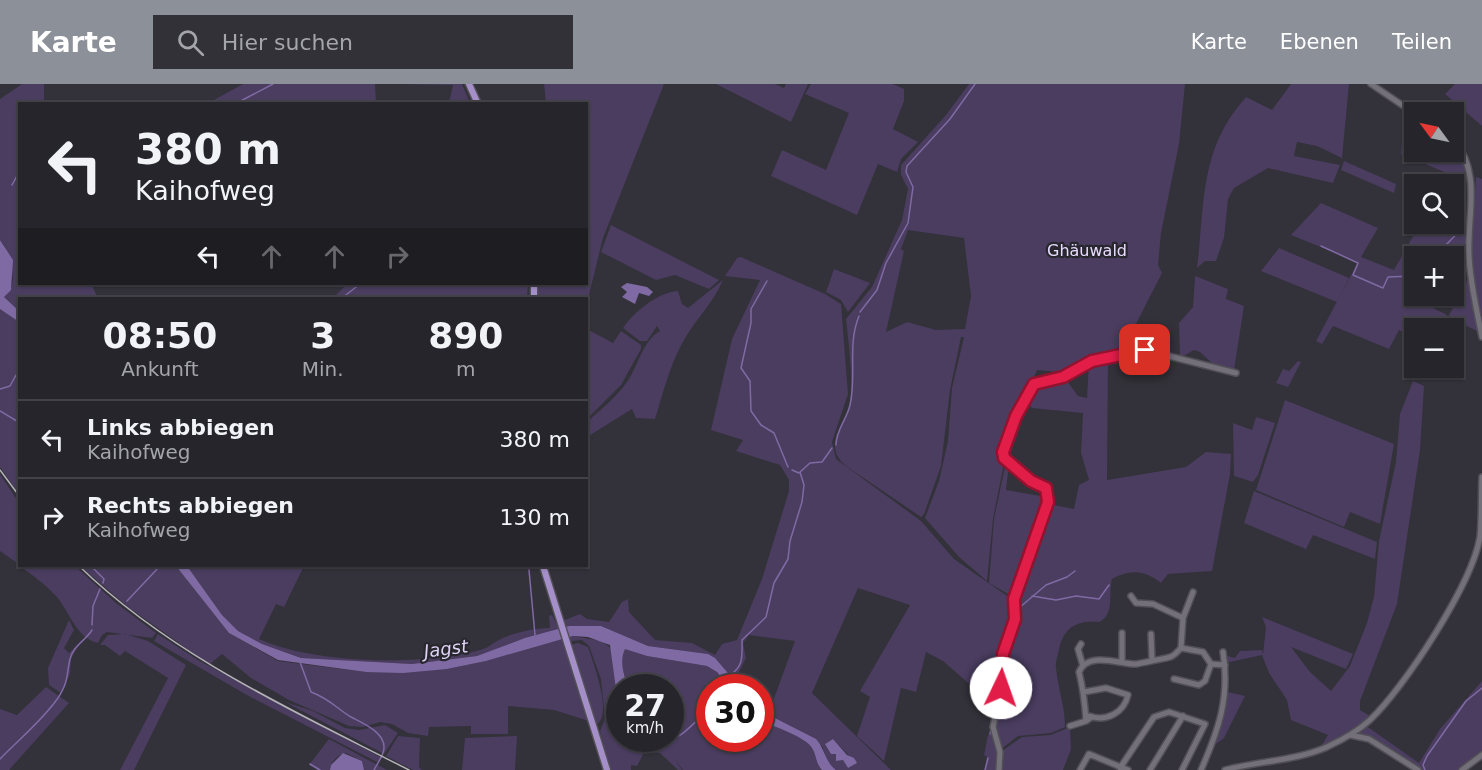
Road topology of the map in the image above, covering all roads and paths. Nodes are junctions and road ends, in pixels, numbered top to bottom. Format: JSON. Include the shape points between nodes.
{"nodes":[{"id":1,"x":469,"y":84,"type":"edge"},
{"id":2,"x":1371,"y":84,"type":"edge"},
{"id":3,"x":477,"y":102,"type":"edge"},
{"id":4,"x":1404,"y":106,"type":"edge"},
{"id":5,"x":1464,"y":154,"type":"edge"},
{"id":6,"x":1482,"y":337,"type":"edge"},
{"id":7,"x":1236,"y":373,"type":"dead end"},
{"id":8,"x":1482,"y":477,"type":"edge"},
{"id":9,"x":543,"y":567,"type":"edge"},
{"id":10,"x":1193,"y":592,"type":"dead end"},
{"id":11,"x":1131,"y":597,"type":"dead end"},
{"id":12,"x":1183,"y":618,"type":"junction"},
{"id":13,"x":1122,"y":633,"type":"dead end"},
{"id":14,"x":1151,"y":634,"type":"dead end"},
{"id":15,"x":1081,"y":644,"type":"dead end"},
{"id":16,"x":1181,"y":648,"type":"junction"},
{"id":17,"x":1223,"y":652,"type":"dead end"},
{"id":18,"x":1152,"y":659,"type":"junction"},
{"id":19,"x":1122,"y":660,"type":"junction"},
{"id":20,"x":1211,"y":664,"type":"junction"},
{"id":21,"x":1225,"y":665,"type":"junction"},
{"id":22,"x":1083,"y":666,"type":"junction"},
{"id":23,"x":1174,"y":679,"type":"dead end"},
{"id":24,"x":1084,"y":692,"type":"junction"},
{"id":25,"x":1183,"y":716,"type":"junction"},
{"id":26,"x":1088,"y":717,"type":"junction"},
{"id":27,"x":1071,"y":726,"type":"dead end"},
{"id":28,"x":1350,"y":735,"type":"junction"},
{"id":29,"x":1482,"y":754,"type":"edge"},
{"id":30,"x":1250,"y":767,"type":"edge"},
{"id":31,"x":1120,"y":768,"type":"junction"},
{"id":32,"x":607,"y":770,"type":"edge"},
{"id":33,"x":999,"y":770,"type":"edge"},
{"id":34,"x":1080,"y":770,"type":"edge"},
{"id":35,"x":1128,"y":770,"type":"edge"},
{"id":36,"x":1150,"y":770,"type":"edge"},
{"id":37,"x":1182,"y":770,"type":"edge"},
{"id":38,"x":1201,"y":770,"type":"edge"},
{"id":39,"x":1225,"y":770,"type":"edge"},
{"id":40,"x":1418,"y":770,"type":"edge"},
{"id":41,"x":1462,"y":770,"type":"edge"}],
"edges":[{"from":1,"to":3,"type":"main road"},
{"from":2,"to":4,"type":"street"},
{"from":5,"to":6,"type":"street","via":[[1472,174],[1469,256]]},
{"from":7,"to":33,"type":"street","via":[[1145,350],[1092,361],[1063,377],[1039,382],[1028,392],[1003,454],[1031,481],[1046,488],[1048,507],[1014,599],[1015,619],[1003,654],[993,727],[1000,752]]},
{"from":8,"to":28,"type":"street","via":[[1480,537],[1460,589],[1386,703]]},
{"from":9,"to":32,"type":"main road"},
{"from":10,"to":12,"type":"street"},
{"from":11,"to":12,"type":"street","via":[[1136,603],[1152,604]]},
{"from":12,"to":16,"type":"street"},
{"from":13,"to":19,"type":"street"},
{"from":14,"to":18,"type":"street"},
{"from":15,"to":22,"type":"street","via":[[1078,649]]},
{"from":16,"to":18,"type":"street","via":[[1171,657]]},
{"from":16,"to":20,"type":"street","via":[[1203,652]]},
{"from":17,"to":21,"type":"street"},
{"from":18,"to":19,"type":"street","via":[[1135,664]]},
{"from":19,"to":22,"type":"street"},
{"from":20,"to":21,"type":"street"},
{"from":20,"to":23,"type":"street","via":[[1205,681],[1199,685]]},
{"from":21,"to":38,"type":"street","via":[[1227,679],[1220,728]]},
{"from":22,"to":24,"type":"street","via":[[1079,672]]},
{"from":24,"to":26,"type":"street","via":[[1083,709]]},
{"from":24,"to":26,"type":"street","via":[[1106,688],[1128,695],[1109,718]]},
{"from":25,"to":31,"type":"street","via":[[1169,712],[1154,717]]},
{"from":25,"to":36,"type":"street"},
{"from":25,"to":37,"type":"street","via":[[1202,722],[1205,727]]},
{"from":26,"to":27,"type":"street"},
{"from":28,"to":30,"type":"street","via":[[1326,747]]},
{"from":28,"to":40,"type":"street","via":[[1369,739]]},
{"from":29,"to":41,"type":"street"},
{"from":30,"to":39,"type":"street"},
{"from":31,"to":34,"type":"street","via":[[1089,754]]},
{"from":31,"to":35,"type":"street"}]}
